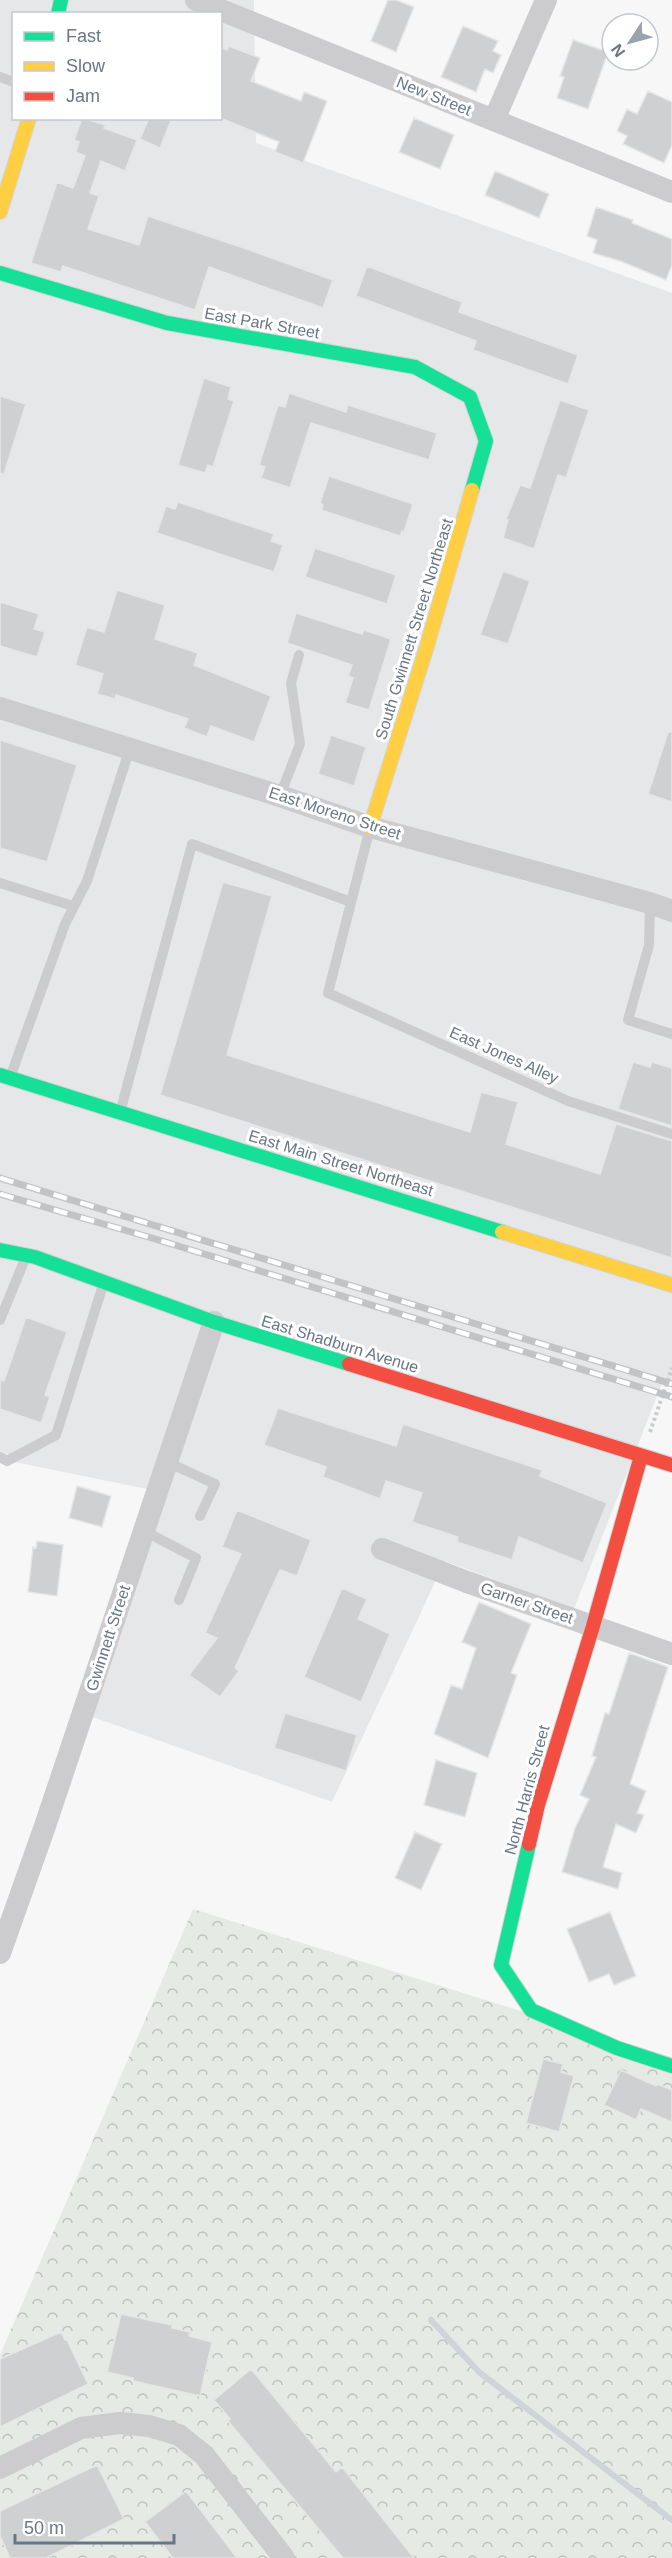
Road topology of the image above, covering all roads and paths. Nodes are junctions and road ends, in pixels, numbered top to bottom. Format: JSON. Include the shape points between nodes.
{"nodes":[{"id":1,"x":196,"y":0,"type":"edge"},
{"id":2,"x":546,"y":0,"type":"edge"},
{"id":3,"x":28,"y":120,"type":"edge"},
{"id":4,"x":494,"y":120,"type":"junction"},
{"id":5,"x":672,"y":192,"type":"edge"},
{"id":6,"x":0,"y":212,"type":"edge"},
{"id":7,"x":0,"y":273,"type":"edge"},
{"id":8,"x":486,"y":441,"type":"joint"},
{"id":9,"x":299,"y":656,"type":"dead end"},
{"id":10,"x":0,"y":708,"type":"edge"},
{"id":11,"x":130,"y":748,"type":"junction"},
{"id":12,"x":280,"y":796,"type":"junction"},
{"id":13,"x":370,"y":826,"type":"junction"},
{"id":14,"x":0,"y":882,"type":"edge"},
{"id":15,"x":351,"y":902,"type":"junction"},
{"id":16,"x":650,"y":903,"type":"junction"},
{"id":17,"x":74,"y":906,"type":"junction"},
{"id":18,"x":672,"y":910,"type":"edge"},
{"id":19,"x":672,"y":1034,"type":"edge"},
{"id":20,"x":5,"y":1077,"type":"edge"},
{"id":21,"x":120,"y":1112,"type":"junction"},
{"id":22,"x":672,"y":1134,"type":"edge"},
{"id":23,"x":0,"y":1250,"type":"edge"},
{"id":24,"x":26,"y":1255,"type":"junction"},
{"id":25,"x":104,"y":1282,"type":"junction"},
{"id":26,"x":672,"y":1285,"type":"edge"},
{"id":27,"x":0,"y":1320,"type":"edge"},
{"id":28,"x":214,"y":1322,"type":"junction"},
{"id":29,"x":672,"y":1368,"type":"edge"},
{"id":30,"x":641,"y":1456,"type":"junction"},
{"id":31,"x":0,"y":1457,"type":"edge"},
{"id":32,"x":167,"y":1462,"type":"junction"},
{"id":33,"x":672,"y":1465,"type":"edge"},
{"id":34,"x":200,"y":1516,"type":"dead end"},
{"id":35,"x":144,"y":1531,"type":"junction"},
{"id":36,"x":382,"y":1549,"type":"dead end"},
{"id":37,"x":179,"y":1600,"type":"dead end"},
{"id":38,"x":593,"y":1626,"type":"junction"},
{"id":39,"x":672,"y":1654,"type":"edge"},
{"id":40,"x":0,"y":1953,"type":"edge"},
{"id":41,"x":672,"y":2066,"type":"edge"},
{"id":42,"x":0,"y":2469,"type":"edge"},
{"id":43,"x":284,"y":2558,"type":"edge"}],
"edges":[{"from":1,"to":4,"type":"street","name":"New Street"},
{"from":2,"to":4,"type":"street"},
{"from":3,"to":6,"type":"street"},
{"from":4,"to":5,"type":"street","name":"New Street"},
{"from":7,"to":8,"type":"street","name":"East Park Street","via":[[167,323],[416,367],[470,397]]},
{"from":8,"to":13,"type":"street","name":"South Gwinnett Street Northeast"},
{"from":9,"to":12,"type":"lane","via":[[291,683],[300,744]]},
{"from":10,"to":11,"type":"street","name":"East Moreno Street"},
{"from":11,"to":12,"type":"street","name":"East Moreno Street"},
{"from":11,"to":17,"type":"lane","via":[[87,880]]},
{"from":12,"to":13,"type":"street","name":"East Moreno Street"},
{"from":13,"to":15,"type":"lane"},
{"from":13,"to":16,"type":"street","name":"East Moreno Street"},
{"from":14,"to":17,"type":"lane"},
{"from":15,"to":21,"type":"lane","via":[[192,844]]},
{"from":15,"to":22,"type":"lane","name":"East Jones Alley","via":[[328,993],[568,1101]]},
{"from":16,"to":18,"type":"street","name":"East Moreno Street"},
{"from":16,"to":19,"type":"lane","via":[[649,945],[628,1020]]},
{"from":17,"to":20,"type":"lane"},
{"from":20,"to":21,"type":"street","name":"East Main Street Northeast"},
{"from":21,"to":26,"type":"street","name":"East Main Street Northeast"},
{"from":23,"to":24,"type":"street","name":"East Shadburn Avenue"},
{"from":24,"to":25,"type":"street","name":"East Shadburn Avenue"},
{"from":24,"to":27,"type":"lane"},
{"from":25,"to":28,"type":"street","name":"East Shadburn Avenue"},
{"from":25,"to":31,"type":"lane","via":[[56,1435],[7,1461]]},
{"from":28,"to":30,"type":"street","name":"East Shadburn Avenue"},
{"from":28,"to":32,"type":"street","name":"Gwinnett Street"},
{"from":29,"to":30,"type":"path"},
{"from":30,"to":33,"type":"street","name":"East Shadburn Avenue"},
{"from":30,"to":38,"type":"street","name":"North Harris Street"},
{"from":32,"to":34,"type":"lane","via":[[214,1484]]},
{"from":32,"to":35,"type":"street","name":"Gwinnett Street"},
{"from":35,"to":37,"type":"lane","via":[[196,1558]]},
{"from":35,"to":40,"type":"street","name":"Gwinnett Street"},
{"from":36,"to":38,"type":"street","name":"Garner Street"},
{"from":38,"to":39,"type":"street","name":"Garner Street"},
{"from":38,"to":41,"type":"street","name":"North Harris Street","via":[[538,1805],[501,1965],[531,2010],[617,2048]]},
{"from":42,"to":43,"type":"street","via":[[81,2428],[120,2423],[179,2435],[204,2455]]}]}
